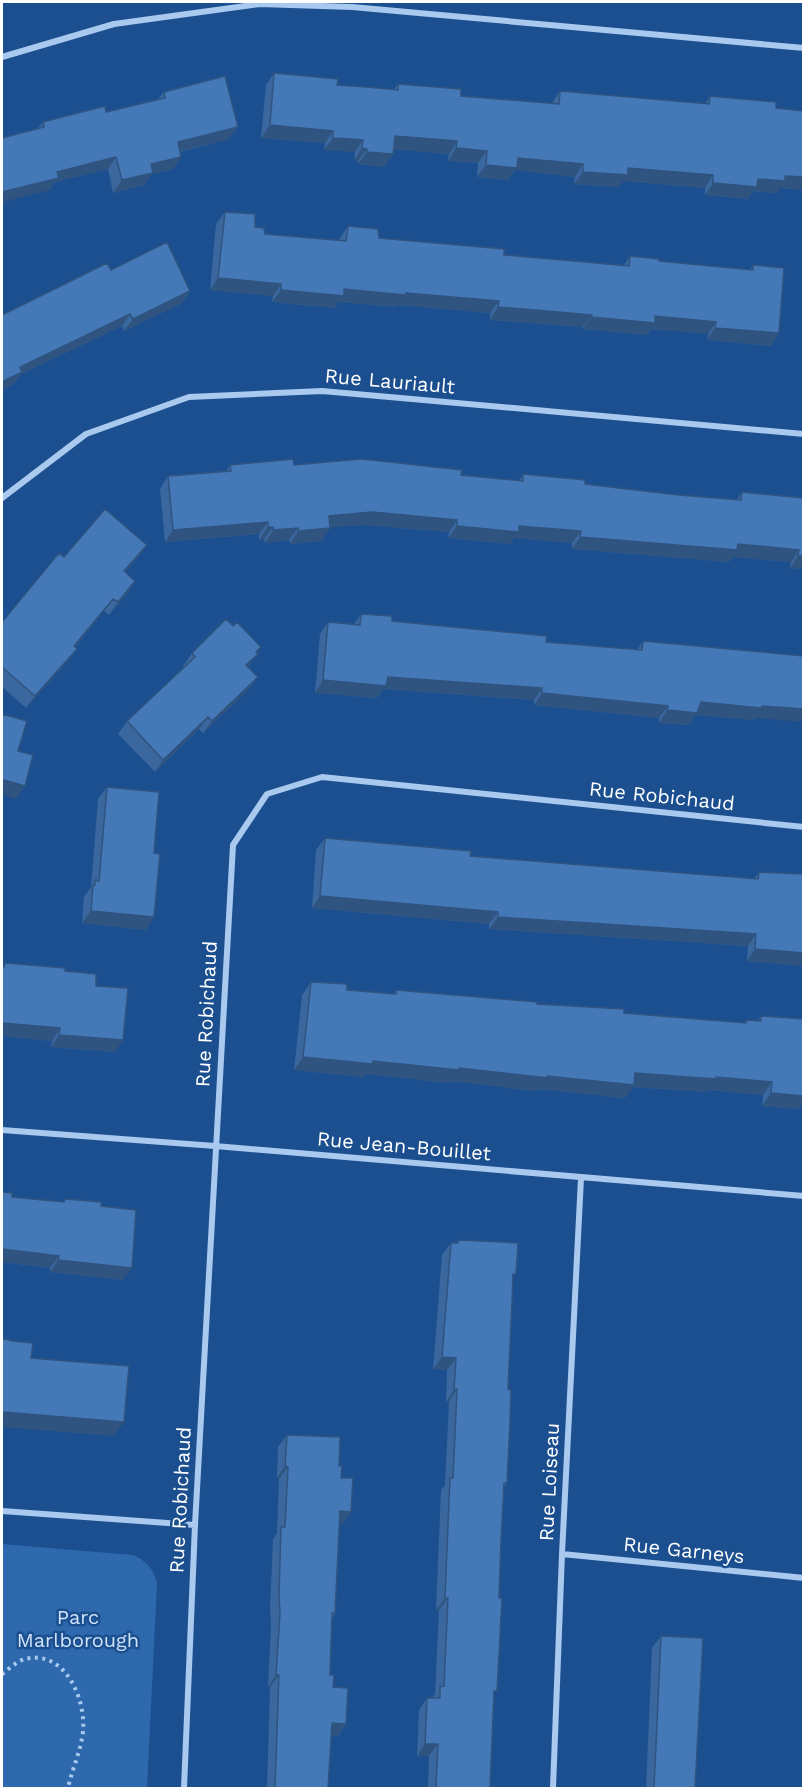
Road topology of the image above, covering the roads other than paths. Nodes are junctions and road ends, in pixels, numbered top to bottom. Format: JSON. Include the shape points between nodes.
{"nodes":[{"id":1,"x":352,"y":4,"type":"edge"},
{"id":2,"x":804,"y":48,"type":"edge"},
{"id":3,"x":2,"y":57,"type":"edge"},
{"id":4,"x":804,"y":434,"type":"edge"},
{"id":5,"x":2,"y":498,"type":"edge"},
{"id":6,"x":804,"y":827,"type":"edge"},
{"id":7,"x":2,"y":1130,"type":"edge"},
{"id":8,"x":214,"y":1146,"type":"junction"},
{"id":9,"x":581,"y":1178,"type":"junction"},
{"id":10,"x":804,"y":1196,"type":"edge"},
{"id":11,"x":2,"y":1511,"type":"edge"},
{"id":12,"x":195,"y":1524,"type":"junction"},
{"id":13,"x":562,"y":1554,"type":"junction"},
{"id":14,"x":804,"y":1578,"type":"edge"},
{"id":15,"x":184,"y":1788,"type":"edge"},
{"id":16,"x":553,"y":1788,"type":"edge"}],
"edges":[{"from":1,"to":2,"type":"street"},
{"from":1,"to":3,"type":"street","via":[[260,4],[114,24]]},
{"from":4,"to":5,"type":"street","name":"Rue Lauriault","via":[[322,391],[189,397],[86,434]]},
{"from":6,"to":8,"type":"street","name":"Rue Robichaud","via":[[322,777],[267,794],[232,845]]},
{"from":7,"to":8,"type":"street","name":"Rue Jean-Bouillet"},
{"from":8,"to":9,"type":"street","name":"Rue Jean-Bouillet"},
{"from":8,"to":12,"type":"street","name":"Rue Robichaud"},
{"from":9,"to":10,"type":"street","name":"Rue Jean-Bouillet"},
{"from":9,"to":13,"type":"street","name":"Rue Loiseau"},
{"from":11,"to":12,"type":"street"},
{"from":12,"to":15,"type":"street","name":"Rue Robichaud"},
{"from":13,"to":14,"type":"street","name":"Rue Garneys"},
{"from":13,"to":16,"type":"street","name":"Rue Loiseau"}]}
